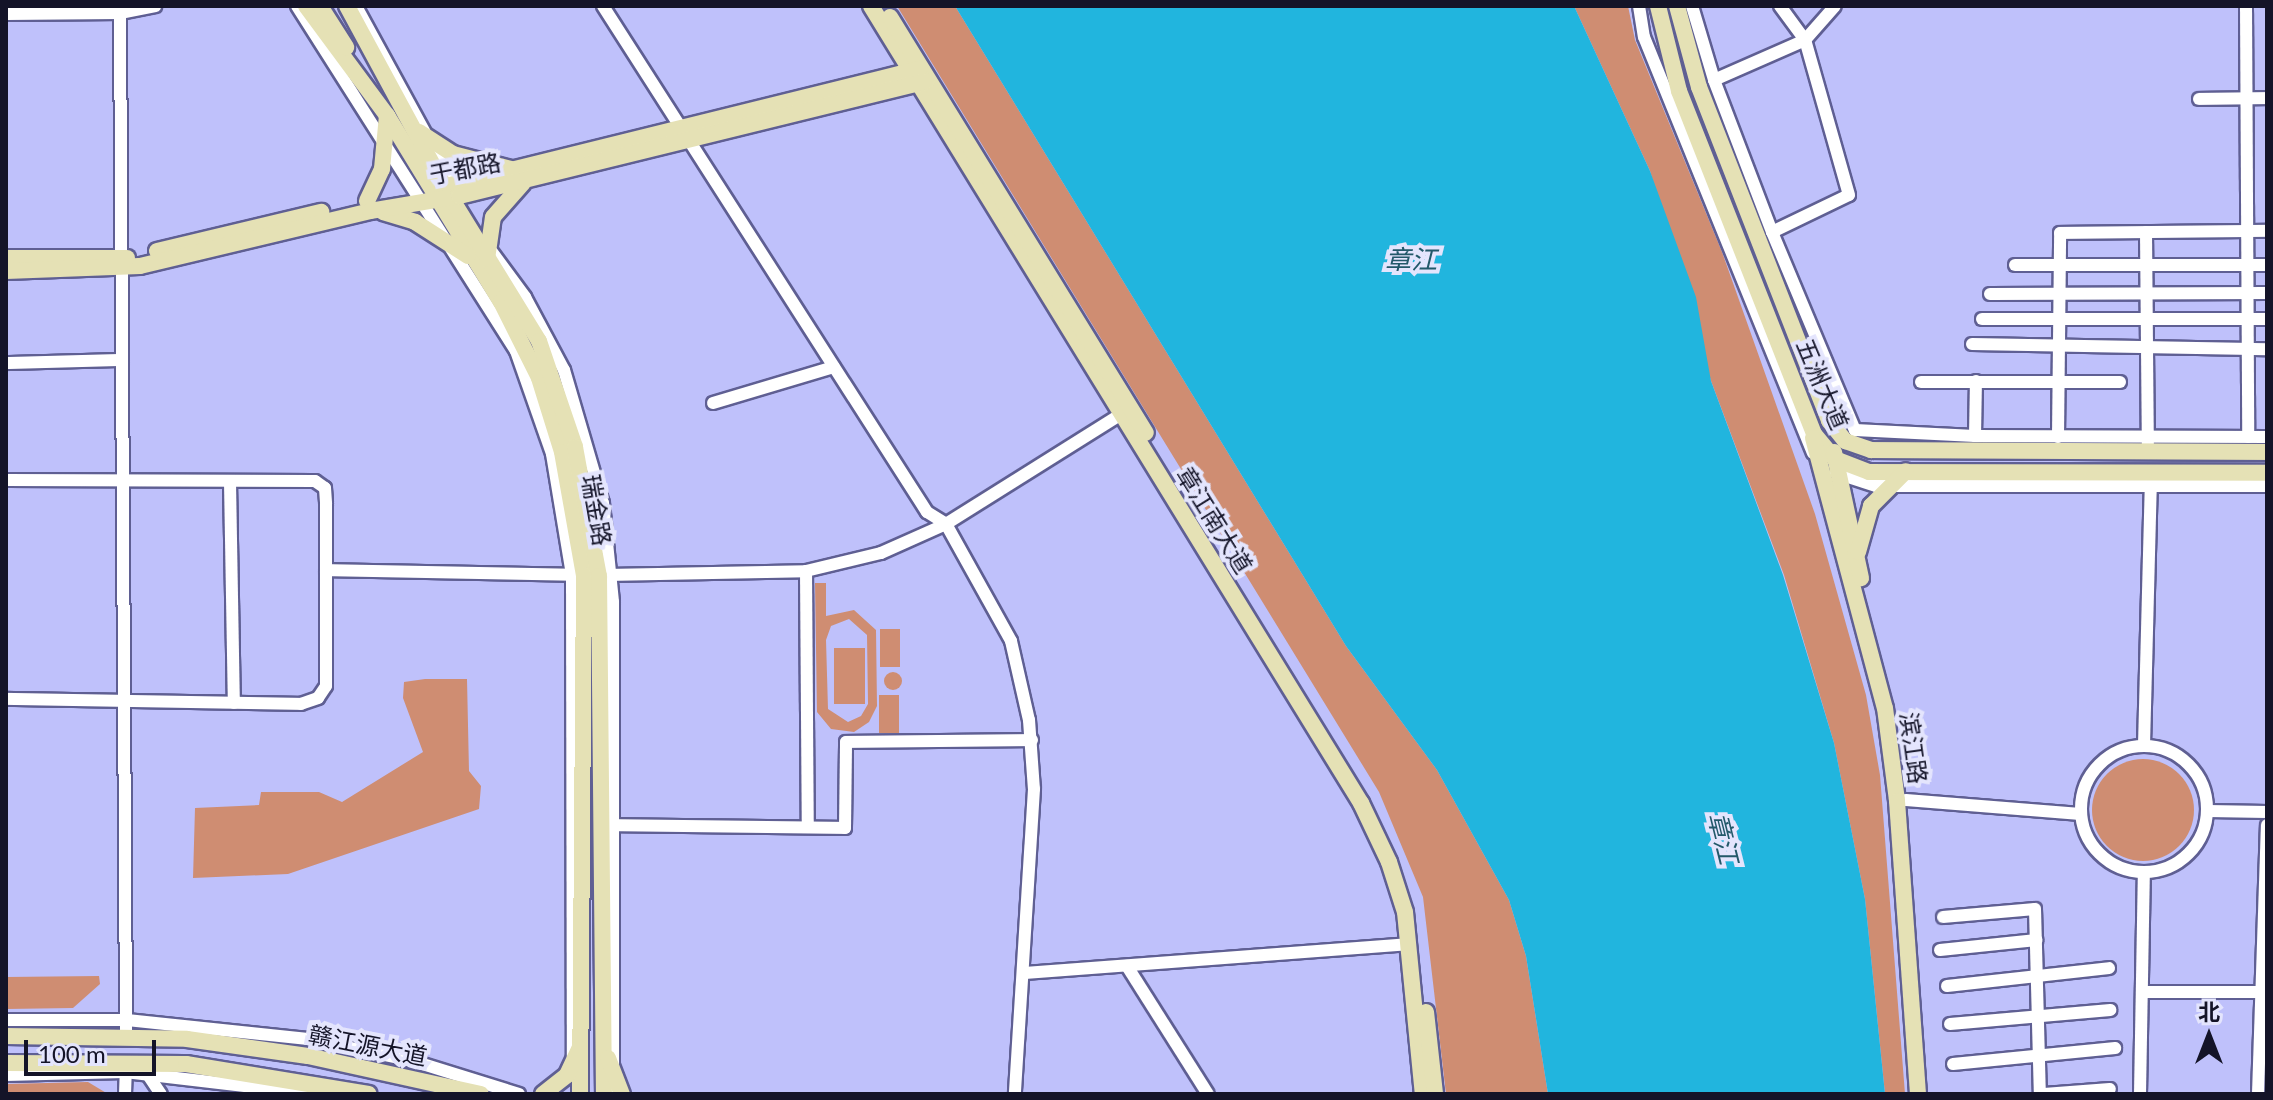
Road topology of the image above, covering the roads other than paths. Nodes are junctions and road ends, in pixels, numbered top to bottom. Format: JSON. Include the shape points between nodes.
{"nodes":[{"id":1,"x":155,"y":6,"type":"edge"},
{"id":2,"x":297,"y":6,"type":"edge"},
{"id":3,"x":306,"y":6,"type":"edge"},
{"id":4,"x":320,"y":6,"type":"edge"},
{"id":5,"x":335,"y":6,"type":"edge"},
{"id":6,"x":347,"y":6,"type":"edge"},
{"id":7,"x":356,"y":6,"type":"edge"},
{"id":8,"x":603,"y":6,"type":"edge"},
{"id":9,"x":871,"y":6,"type":"edge"},
{"id":10,"x":883,"y":6,"type":"edge"},
{"id":11,"x":1639,"y":6,"type":"edge"},
{"id":12,"x":1658,"y":6,"type":"edge"},
{"id":13,"x":1677,"y":6,"type":"edge"},
{"id":14,"x":1692,"y":6,"type":"edge"},
{"id":15,"x":1795,"y":6,"type":"edge"},
{"id":16,"x":1835,"y":6,"type":"edge"},
{"id":17,"x":2246,"y":6,"type":"edge"},
{"id":18,"x":1782,"y":12,"type":"edge"},
{"id":19,"x":120,"y":13,"type":"junction"},
{"id":20,"x":6,"y":14,"type":"edge"},
{"id":21,"x":1805,"y":40,"type":"junction"},
{"id":22,"x":919,"y":76,"type":"junction"},
{"id":23,"x":1714,"y":80,"type":"junction"},
{"id":24,"x":2247,"y":98,"type":"junction"},
{"id":25,"x":2267,"y":98,"type":"edge"},
{"id":26,"x":2199,"y":99,"type":"dead end"},
{"id":27,"x":406,"y":116,"type":"junction"},
{"id":28,"x":388,"y":117,"type":"junction"},
{"id":29,"x":683,"y":134,"type":"junction"},
{"id":30,"x":386,"y":141,"type":"junction"},
{"id":31,"x":430,"y":141,"type":"junction"},
{"id":32,"x":522,"y":175,"type":"junction"},
{"id":33,"x":440,"y":193,"type":"junction"},
{"id":34,"x":368,"y":206,"type":"junction"},
{"id":35,"x":2247,"y":231,"type":"junction"},
{"id":36,"x":2267,"y":231,"type":"edge"},
{"id":37,"x":1772,"y":232,"type":"junction"},
{"id":38,"x":2146,"y":232,"type":"junction"},
{"id":39,"x":452,"y":246,"type":"junction"},
{"id":40,"x":483,"y":255,"type":"junction"},
{"id":41,"x":6,"y":258,"type":"edge"},
{"id":42,"x":120,"y":264,"type":"junction"},
{"id":43,"x":2015,"y":265,"type":"dead end"},
{"id":44,"x":2060,"y":265,"type":"junction"},
{"id":45,"x":2147,"y":265,"type":"junction"},
{"id":46,"x":2248,"y":265,"type":"junction"},
{"id":47,"x":2267,"y":265,"type":"edge"},
{"id":48,"x":6,"y":271,"type":"edge"},
{"id":49,"x":2147,"y":293,"type":"junction"},
{"id":50,"x":2248,"y":293,"type":"junction"},
{"id":51,"x":2267,"y":293,"type":"edge"},
{"id":52,"x":1990,"y":294,"type":"dead end"},
{"id":53,"x":2060,"y":294,"type":"junction"},
{"id":54,"x":1982,"y":319,"type":"dead end"},
{"id":55,"x":2060,"y":319,"type":"junction"},
{"id":56,"x":2147,"y":319,"type":"junction"},
{"id":57,"x":2248,"y":319,"type":"junction"},
{"id":58,"x":2267,"y":319,"type":"edge"},
{"id":59,"x":1972,"y":344,"type":"dead end"},
{"id":60,"x":2059,"y":346,"type":"junction"},
{"id":61,"x":2148,"y":348,"type":"junction"},
{"id":62,"x":2248,"y":349,"type":"junction"},
{"id":63,"x":2267,"y":349,"type":"edge"},
{"id":64,"x":122,"y":360,"type":"junction"},
{"id":65,"x":6,"y":363,"type":"edge"},
{"id":66,"x":834,"y":367,"type":"junction"},
{"id":67,"x":1976,"y":381,"type":"junction"},
{"id":68,"x":1921,"y":382,"type":"dead end"},
{"id":69,"x":2059,"y":382,"type":"junction"},
{"id":70,"x":2120,"y":382,"type":"dead end"},
{"id":71,"x":713,"y":403,"type":"dead end"},
{"id":72,"x":1126,"y":411,"type":"junction"},
{"id":73,"x":1975,"y":436,"type":"junction"},
{"id":74,"x":2058,"y":437,"type":"junction"},
{"id":75,"x":2248,"y":437,"type":"junction"},
{"id":76,"x":2267,"y":437,"type":"edge"},
{"id":77,"x":1868,"y":442,"type":"junction"},
{"id":78,"x":2148,"y":446,"type":"junction"},
{"id":79,"x":2267,"y":452,"type":"edge"},
{"id":80,"x":1832,"y":461,"type":"junction"},
{"id":81,"x":1906,"y":471,"type":"junction"},
{"id":82,"x":2267,"y":473,"type":"edge"},
{"id":83,"x":6,"y":480,"type":"edge"},
{"id":84,"x":2151,"y":480,"type":"junction"},
{"id":85,"x":123,"y":481,"type":"junction"},
{"id":86,"x":230,"y":482,"type":"junction"},
{"id":87,"x":1887,"y":486,"type":"junction"},
{"id":88,"x":2267,"y":486,"type":"edge"},
{"id":89,"x":946,"y":524,"type":"junction"},
{"id":90,"x":326,"y":570,"type":"junction"},
{"id":91,"x":806,"y":571,"type":"junction"},
{"id":92,"x":1860,"y":574,"type":"junction"},
{"id":93,"x":592,"y":575,"type":"junction"},
{"id":94,"x":6,"y":699,"type":"edge"},
{"id":95,"x":122,"y":700,"type":"junction"},
{"id":96,"x":234,"y":703,"type":"junction"},
{"id":97,"x":1032,"y":740,"type":"junction"},
{"id":98,"x":2144,"y":745,"type":"junction"},
{"id":99,"x":1906,"y":800,"type":"junction"},
{"id":100,"x":2208,"y":811,"type":"junction"},
{"id":101,"x":2267,"y":812,"type":"edge"},
{"id":102,"x":2080,"y":814,"type":"junction"},
{"id":103,"x":606,"y":825,"type":"junction"},
{"id":104,"x":2267,"y":825,"type":"edge"},
{"id":105,"x":808,"y":827,"type":"junction"},
{"id":106,"x":2144,"y":872,"type":"junction"},
{"id":107,"x":1943,"y":917,"type":"dead end"},
{"id":108,"x":2036,"y":940,"type":"junction"},
{"id":109,"x":1408,"y":944,"type":"junction"},
{"id":110,"x":1940,"y":950,"type":"dead end"},
{"id":111,"x":1127,"y":966,"type":"junction"},
{"id":112,"x":2109,"y":968,"type":"dead end"},
{"id":113,"x":1024,"y":973,"type":"junction"},
{"id":114,"x":2037,"y":976,"type":"junction"},
{"id":115,"x":1947,"y":986,"type":"dead end"},
{"id":116,"x":2145,"y":992,"type":"junction"},
{"id":117,"x":2265,"y":992,"type":"edge"},
{"id":118,"x":2110,"y":1010,"type":"dead end"},
{"id":119,"x":2038,"y":1016,"type":"junction"},
{"id":120,"x":6,"y":1020,"type":"edge"},
{"id":121,"x":1950,"y":1024,"type":"dead end"},
{"id":122,"x":126,"y":1028,"type":"junction"},
{"id":123,"x":592,"y":1029,"type":"junction"},
{"id":124,"x":6,"y":1036,"type":"edge"},
{"id":125,"x":2115,"y":1048,"type":"dead end"},
{"id":126,"x":2039,"y":1055,"type":"junction"},
{"id":127,"x":6,"y":1063,"type":"edge"},
{"id":128,"x":1953,"y":1064,"type":"dead end"},
{"id":129,"x":573,"y":1066,"type":"junction"},
{"id":130,"x":126,"y":1068,"type":"junction"},
{"id":131,"x":613,"y":1074,"type":"junction"},
{"id":132,"x":6,"y":1075,"type":"edge"},
{"id":133,"x":148,"y":1075,"type":"junction"},
{"id":134,"x":237,"y":1089,"type":"edge"},
{"id":135,"x":2110,"y":1089,"type":"dead end"},
{"id":136,"x":1203,"y":1092,"type":"edge"},
{"id":137,"x":125,"y":1094,"type":"edge"},
{"id":138,"x":161,"y":1094,"type":"edge"},
{"id":139,"x":311,"y":1094,"type":"edge"},
{"id":140,"x":369,"y":1094,"type":"edge"},
{"id":141,"x":481,"y":1094,"type":"edge"},
{"id":142,"x":519,"y":1094,"type":"edge"},
{"id":143,"x":543,"y":1094,"type":"edge"},
{"id":144,"x":573,"y":1094,"type":"edge"},
{"id":145,"x":580,"y":1094,"type":"edge"},
{"id":146,"x":604,"y":1094,"type":"edge"},
{"id":147,"x":613,"y":1094,"type":"edge"},
{"id":148,"x":622,"y":1094,"type":"edge"},
{"id":149,"x":1015,"y":1094,"type":"edge"},
{"id":150,"x":1423,"y":1094,"type":"edge"},
{"id":151,"x":1435,"y":1094,"type":"edge"},
{"id":152,"x":1918,"y":1094,"type":"edge"},
{"id":153,"x":1926,"y":1094,"type":"edge"},
{"id":154,"x":2042,"y":1094,"type":"edge"},
{"id":155,"x":2140,"y":1094,"type":"edge"},
{"id":156,"x":2258,"y":1094,"type":"edge"}],
"edges":[{"from":1,"to":19,"type":"street"},
{"from":2,"to":30,"type":"street"},
{"from":3,"to":28,"type":"main road","name":"瑞金路"},
{"from":4,"to":28,"type":"main road"},
{"from":5,"to":27,"type":"main road"},
{"from":6,"to":27,"type":"main road","name":"瑞金路"},
{"from":7,"to":31,"type":"street"},
{"from":8,"to":29,"type":"street"},
{"from":9,"to":22,"type":"main road","name":"章江南大道"},
{"from":10,"to":22,"type":"main road","name":"章江南大道"},
{"from":11,"to":80,"type":"street","via":[[1644,37],[1804,437]]},
{"from":12,"to":80,"type":"main road","name":"五洲大道","via":[[1679,91],[1807,417]]},
{"from":13,"to":80,"type":"main road","name":"五洲大道","via":[[1699,87],[1827,415]]},
{"from":14,"to":23,"type":"street"},
{"from":15,"to":18,"type":"street"},
{"from":16,"to":21,"type":"street"},
{"from":17,"to":24,"type":"street"},
{"from":18,"to":21,"type":"street"},
{"from":19,"to":20,"type":"street"},
{"from":19,"to":42,"type":"street"},
{"from":21,"to":23,"type":"street"},
{"from":21,"to":37,"type":"street","via":[[1849,195]]},
{"from":22,"to":29,"type":"main road","name":"于都路"},
{"from":22,"to":72,"type":"main road","name":"章江南大道"},
{"from":23,"to":37,"type":"street"},
{"from":24,"to":25,"type":"street"},
{"from":24,"to":26,"type":"street"},
{"from":24,"to":35,"type":"street"},
{"from":27,"to":31,"type":"main road"},
{"from":27,"to":33,"type":"main road","name":"瑞金路"},
{"from":28,"to":30,"type":"main road"},
{"from":28,"to":33,"type":"main road","name":"瑞金路"},
{"from":29,"to":32,"type":"main road","name":"于都路"},
{"from":29,"to":66,"type":"street"},
{"from":30,"to":33,"type":"street"},
{"from":30,"to":34,"type":"main road"},
{"from":31,"to":32,"type":"main road","via":[[453,154]]},
{"from":31,"to":33,"type":"street"},
{"from":32,"to":33,"type":"main road","name":"于都路"},
{"from":32,"to":40,"type":"main road","via":[[498,208]]},
{"from":33,"to":34,"type":"main road","name":"于都路"},
{"from":33,"to":39,"type":"street"},
{"from":33,"to":40,"type":"main road","name":"瑞金路"},
{"from":34,"to":39,"type":"main road","via":[[415,222]]},
{"from":34,"to":42,"type":"main road","name":"于都路"},
{"from":35,"to":36,"type":"street"},
{"from":35,"to":38,"type":"street"},
{"from":35,"to":46,"type":"street"},
{"from":37,"to":77,"type":"street","via":[[1847,419]]},
{"from":38,"to":44,"type":"street","via":[[2060,233]]},
{"from":38,"to":45,"type":"street"},
{"from":39,"to":40,"type":"main road"},
{"from":39,"to":93,"type":"street","via":[[530,381]]},
{"from":40,"to":93,"type":"main road","name":"瑞金路","via":[[539,341],[552,372],[575,447]]},
{"from":41,"to":42,"type":"main road","name":"于都路"},
{"from":42,"to":48,"type":"main road","name":"于都路"},
{"from":42,"to":64,"type":"street"},
{"from":43,"to":44,"type":"street"},
{"from":44,"to":45,"type":"street"},
{"from":44,"to":53,"type":"street"},
{"from":45,"to":46,"type":"street"},
{"from":45,"to":49,"type":"street"},
{"from":46,"to":47,"type":"street"},
{"from":46,"to":50,"type":"street"},
{"from":49,"to":50,"type":"street"},
{"from":49,"to":53,"type":"street"},
{"from":49,"to":56,"type":"street"},
{"from":50,"to":51,"type":"street"},
{"from":50,"to":57,"type":"street"},
{"from":52,"to":53,"type":"street"},
{"from":53,"to":55,"type":"street"},
{"from":54,"to":55,"type":"street"},
{"from":55,"to":56,"type":"street"},
{"from":55,"to":60,"type":"street"},
{"from":56,"to":57,"type":"street"},
{"from":56,"to":61,"type":"street"},
{"from":57,"to":58,"type":"street"},
{"from":57,"to":62,"type":"street"},
{"from":59,"to":60,"type":"street"},
{"from":60,"to":61,"type":"street"},
{"from":60,"to":69,"type":"street"},
{"from":61,"to":62,"type":"street"},
{"from":61,"to":78,"type":"street"},
{"from":62,"to":63,"type":"street"},
{"from":62,"to":75,"type":"street"},
{"from":64,"to":65,"type":"street"},
{"from":64,"to":85,"type":"street"},
{"from":66,"to":71,"type":"street"},
{"from":66,"to":89,"type":"street","via":[[927,512]]},
{"from":67,"to":68,"type":"street"},
{"from":67,"to":69,"type":"street"},
{"from":67,"to":73,"type":"street"},
{"from":69,"to":70,"type":"street"},
{"from":69,"to":74,"type":"street"},
{"from":72,"to":89,"type":"street"},
{"from":72,"to":109,"type":"main road","name":"章江南大道","via":[[1361,803],[1401,892]]},
{"from":72,"to":151,"type":"main road","name":"章江南大道","via":[[1370,800],[1396,855],[1415,909]]},
{"from":73,"to":74,"type":"street"},
{"from":73,"to":77,"type":"street"},
{"from":74,"to":78,"type":"street"},
{"from":75,"to":76,"type":"street"},
{"from":75,"to":78,"type":"street"},
{"from":77,"to":78,"type":"main road","name":"五洲大道"},
{"from":77,"to":80,"type":"main road","name":"五洲大道"},
{"from":78,"to":79,"type":"main road","name":"五洲大道"},
{"from":80,"to":81,"type":"main road","name":"五洲大道","via":[[1860,470]]},
{"from":80,"to":87,"type":"street"},
{"from":80,"to":92,"type":"main road","name":"滨江路"},
{"from":80,"to":152,"type":"main road","name":"滨江路","via":[[1828,499],[1885,708],[1897,801]]},
{"from":81,"to":84,"type":"main road","name":"五洲大道"},
{"from":81,"to":87,"type":"main road"},
{"from":82,"to":84,"type":"main road","name":"五洲大道"},
{"from":83,"to":85,"type":"street"},
{"from":84,"to":87,"type":"street"},
{"from":84,"to":88,"type":"street"},
{"from":84,"to":98,"type":"street"},
{"from":85,"to":86,"type":"street"},
{"from":85,"to":95,"type":"street"},
{"from":86,"to":90,"type":"street","via":[[322,483]]},
{"from":86,"to":96,"type":"street"},
{"from":87,"to":92,"type":"main road","via":[[1862,527]]},
{"from":89,"to":91,"type":"street","via":[[881,553]]},
{"from":89,"to":97,"type":"street","via":[[1011,641]]},
{"from":90,"to":93,"type":"street"},
{"from":90,"to":96,"type":"street","via":[[326,686],[318,698],[301,704]]},
{"from":91,"to":93,"type":"street"},
{"from":91,"to":105,"type":"street"},
{"from":92,"to":99,"type":"main road","name":"滨江路","via":[[1894,706]]},
{"from":93,"to":103,"type":"main road","name":"瑞金路"},
{"from":93,"to":123,"type":"main road","name":"瑞金路"},
{"from":93,"to":129,"type":"street"},
{"from":94,"to":95,"type":"street"},
{"from":95,"to":96,"type":"street"},
{"from":95,"to":122,"type":"street"},
{"from":97,"to":105,"type":"street","via":[[846,742],[845,828]]},
{"from":97,"to":113,"type":"street","via":[[1034,830]]},
{"from":98,"to":100,"type":"street","via":[[2164,748],[2189,765],[2205,791]]},
{"from":98,"to":102,"type":"street","via":[[2104,758],[2086,784]]},
{"from":99,"to":102,"type":"street"},
{"from":99,"to":153,"type":"main road","name":"滨江路"},
{"from":100,"to":101,"type":"street"},
{"from":100,"to":106,"type":"street","via":[[2195,847],[2172,865]]},
{"from":102,"to":106,"type":"street","via":[[2089,841],[2108,862]]},
{"from":103,"to":105,"type":"street"},
{"from":103,"to":123,"type":"main road","name":"瑞金路"},
{"from":103,"to":131,"type":"street"},
{"from":104,"to":117,"type":"street"},
{"from":106,"to":116,"type":"street"},
{"from":107,"to":108,"type":"street","via":[[2035,909]]},
{"from":108,"to":110,"type":"street"},
{"from":108,"to":114,"type":"street"},
{"from":109,"to":111,"type":"street"},
{"from":109,"to":150,"type":"main road","name":"章江南大道"},
{"from":111,"to":113,"type":"street"},
{"from":111,"to":136,"type":"street"},
{"from":112,"to":114,"type":"street"},
{"from":113,"to":149,"type":"street"},
{"from":114,"to":115,"type":"street"},
{"from":114,"to":119,"type":"street"},
{"from":116,"to":117,"type":"street"},
{"from":116,"to":155,"type":"street"},
{"from":117,"to":156,"type":"street"},
{"from":118,"to":119,"type":"street"},
{"from":119,"to":121,"type":"street"},
{"from":119,"to":126,"type":"street"},
{"from":120,"to":122,"type":"street"},
{"from":122,"to":124,"type":"main road","name":"赣江源大道"},
{"from":122,"to":141,"type":"main road","name":"赣江源大道","via":[[308,1056]]},
{"from":122,"to":142,"type":"street","via":[[308,1039],[413,1061]]},
{"from":123,"to":129,"type":"main road"},
{"from":123,"to":131,"type":"main road"},
{"from":123,"to":145,"type":"main road","name":"瑞金路"},
{"from":123,"to":146,"type":"main road","name":"瑞金路"},
{"from":125,"to":126,"type":"street"},
{"from":126,"to":128,"type":"street"},
{"from":126,"to":154,"type":"street"},
{"from":127,"to":130,"type":"main road","name":"赣江源大道"},
{"from":129,"to":143,"type":"main road"},
{"from":129,"to":144,"type":"street"},
{"from":130,"to":132,"type":"street"},
{"from":130,"to":133,"type":"street"},
{"from":130,"to":137,"type":"street"},
{"from":130,"to":140,"type":"main road","name":"赣江源大道","via":[[186,1064]]},
{"from":131,"to":147,"type":"street"},
{"from":131,"to":148,"type":"main road"},
{"from":133,"to":134,"type":"street"},
{"from":133,"to":138,"type":"street"},
{"from":134,"to":139,"type":"street"},
{"from":135,"to":154,"type":"street"}]}
